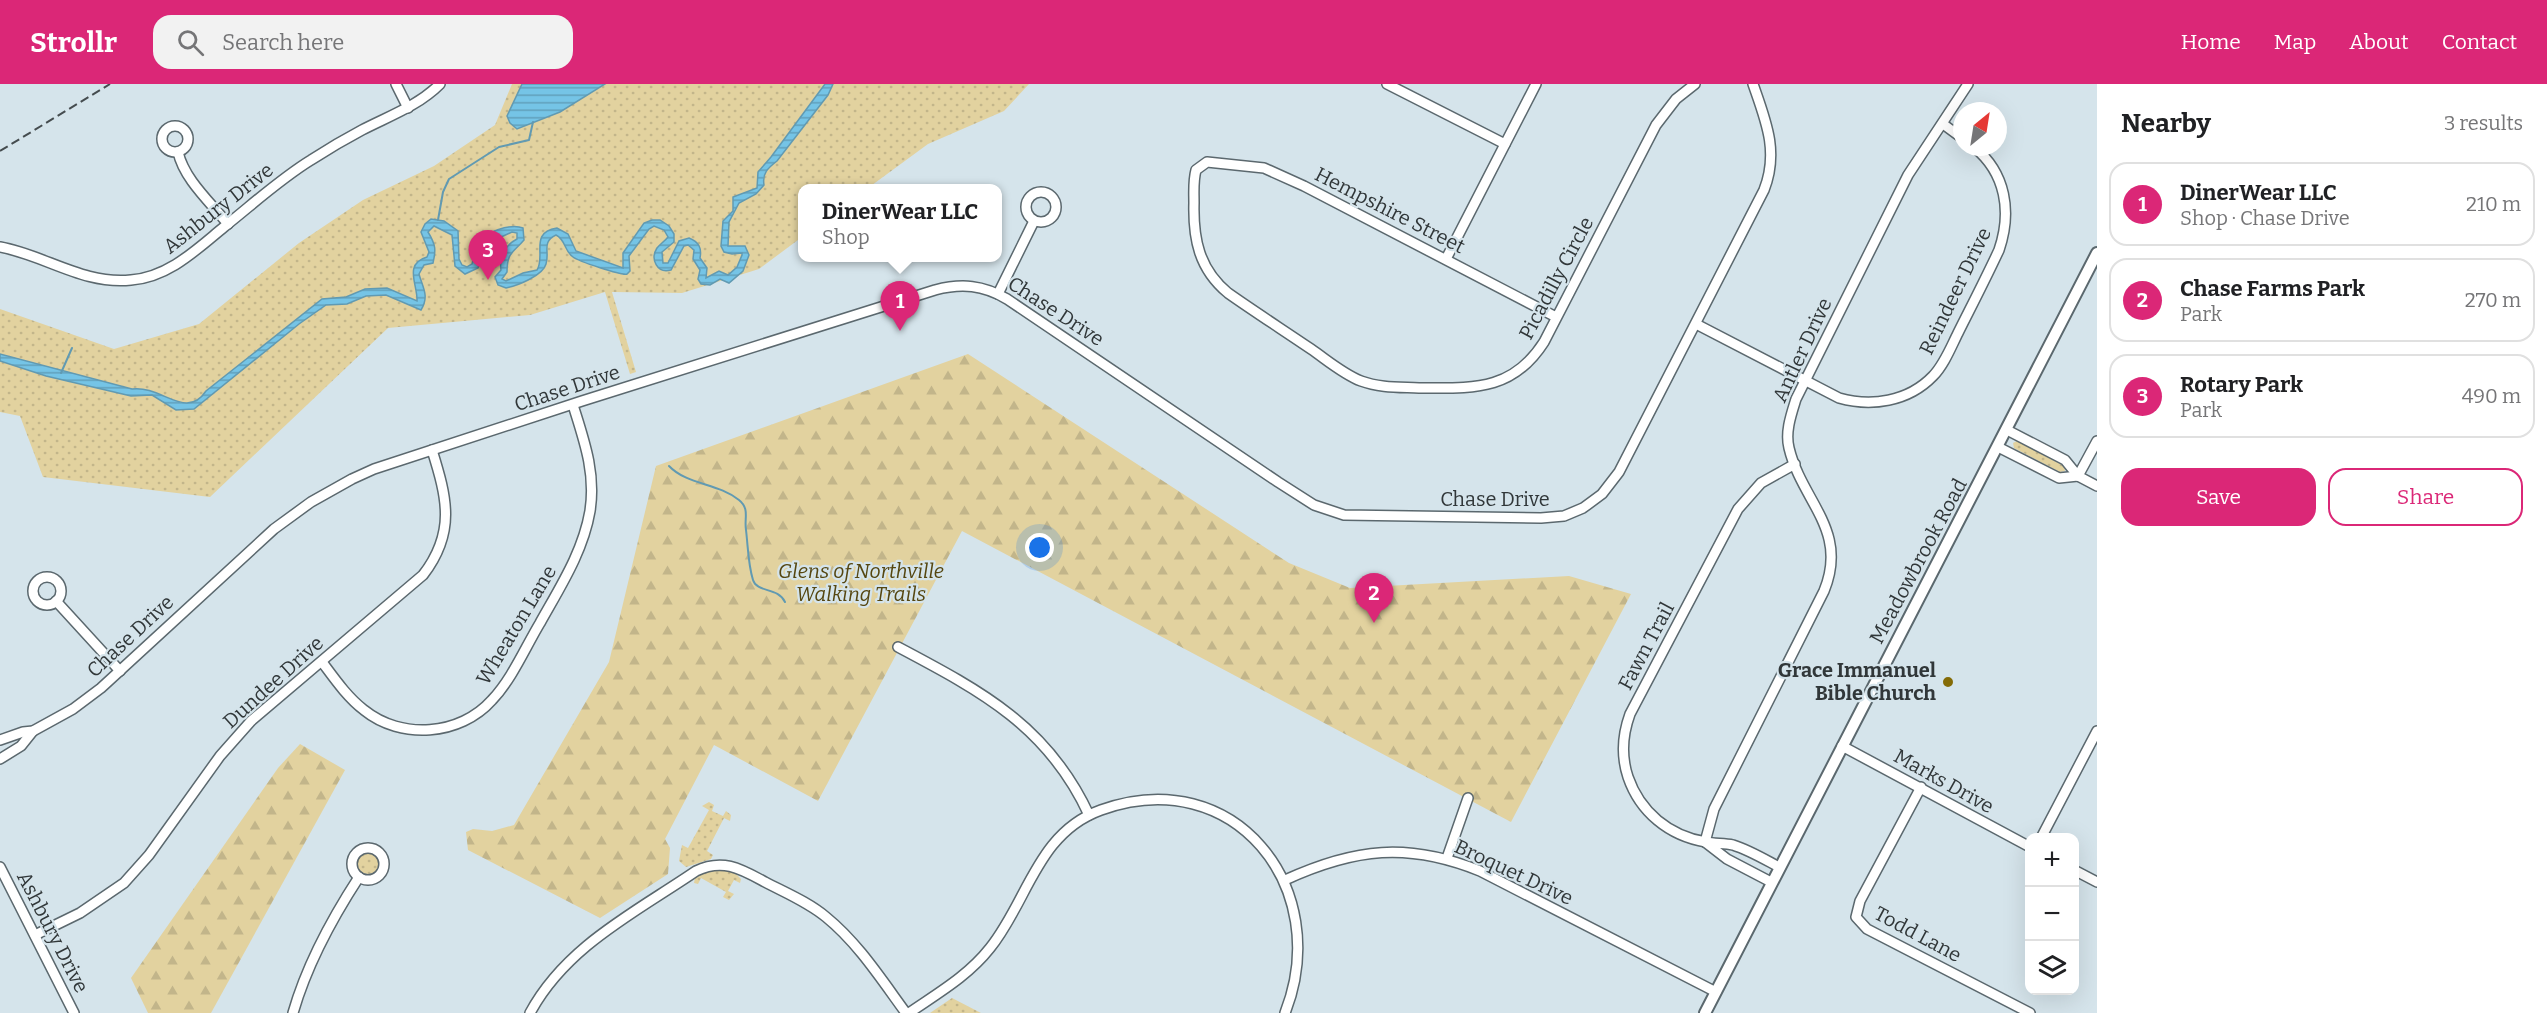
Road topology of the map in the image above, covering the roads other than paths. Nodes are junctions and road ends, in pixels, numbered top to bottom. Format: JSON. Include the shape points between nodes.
{"nodes":[{"id":1,"x":396,"y":84,"type":"edge"},
{"id":2,"x":440,"y":84,"type":"edge"},
{"id":3,"x":1387,"y":84,"type":"edge"},
{"id":4,"x":1536,"y":84,"type":"edge"},
{"id":5,"x":1695,"y":84,"type":"edge"},
{"id":6,"x":1753,"y":84,"type":"edge"},
{"id":7,"x":1968,"y":84,"type":"edge"},
{"id":8,"x":408,"y":108,"type":"junction"},
{"id":9,"x":1942,"y":124,"type":"junction"},
{"id":10,"x":1953,"y":132,"type":"edge"},
{"id":11,"x":1505,"y":144,"type":"junction"},
{"id":12,"x":178,"y":152,"type":"dead end"},
{"id":13,"x":1983,"y":156,"type":"edge"},
{"id":14,"x":1200,"y":165,"type":"joint"},
{"id":15,"x":1034,"y":221,"type":"dead end"},
{"id":16,"x":228,"y":224,"type":"junction"},
{"id":17,"x":0,"y":247,"type":"edge"},
{"id":18,"x":2097,"y":253,"type":"edge"},
{"id":19,"x":1446,"y":259,"type":"junction"},
{"id":20,"x":998,"y":294,"type":"junction"},
{"id":21,"x":1557,"y":318,"type":"junction"},
{"id":22,"x":1696,"y":324,"type":"junction"},
{"id":23,"x":1805,"y":380,"type":"junction"},
{"id":24,"x":573,"y":405,"type":"junction"},
{"id":25,"x":2007,"y":430,"type":"junction"},
{"id":26,"x":2097,"y":441,"type":"edge"},
{"id":27,"x":1998,"y":447,"type":"junction"},
{"id":28,"x":432,"y":450,"type":"junction"},
{"id":29,"x":1795,"y":464,"type":"junction"},
{"id":30,"x":2078,"y":476,"type":"junction"},
{"id":31,"x":2097,"y":486,"type":"edge"},
{"id":32,"x":56,"y":601,"type":"dead end"},
{"id":33,"x":898,"y":647,"type":"dead end"},
{"id":34,"x":322,"y":662,"type":"junction"},
{"id":35,"x":120,"y":670,"type":"junction"},
{"id":36,"x":33,"y":730,"type":"junction"},
{"id":37,"x":2097,"y":731,"type":"edge"},
{"id":38,"x":0,"y":740,"type":"edge"},
{"id":39,"x":1842,"y":746,"type":"junction"},
{"id":40,"x":0,"y":759,"type":"edge"},
{"id":41,"x":1921,"y":787,"type":"junction"},
{"id":42,"x":1468,"y":798,"type":"dead end"},
{"id":43,"x":1089,"y":815,"type":"junction"},
{"id":44,"x":2043,"y":833,"type":"edge"},
{"id":45,"x":1705,"y":842,"type":"junction"},
{"id":46,"x":2025,"y":844,"type":"edge"},
{"id":47,"x":1447,"y":858,"type":"junction"},
{"id":48,"x":0,"y":867,"type":"edge"},
{"id":49,"x":1779,"y":867,"type":"junction"},
{"id":50,"x":2079,"y":873,"type":"edge"},
{"id":51,"x":359,"y":877,"type":"dead end"},
{"id":52,"x":1285,"y":880,"type":"junction"},
{"id":53,"x":1771,"y":882,"type":"junction"},
{"id":54,"x":2097,"y":882,"type":"edge"},
{"id":55,"x":35,"y":935,"type":"junction"},
{"id":56,"x":1716,"y":992,"type":"junction"},
{"id":57,"x":74,"y":1013,"type":"edge"},
{"id":58,"x":293,"y":1013,"type":"edge"},
{"id":59,"x":530,"y":1013,"type":"edge"},
{"id":60,"x":907,"y":1013,"type":"edge"},
{"id":61,"x":1285,"y":1013,"type":"edge"},
{"id":62,"x":1705,"y":1013,"type":"edge"},
{"id":63,"x":2030,"y":1013,"type":"edge"}],
"edges":[{"from":1,"to":8,"type":"street"},
{"from":2,"to":8,"type":"street","name":"Ashbury Drive"},
{"from":3,"to":11,"type":"street"},
{"from":4,"to":11,"type":"street"},
{"from":5,"to":21,"type":"street","name":"Picadilly Circle","via":[[1676,99],[1656,125]]},
{"from":6,"to":22,"type":"street","name":"Chase Drive","via":[[1771,140],[1770,173]]},
{"from":7,"to":9,"type":"street","name":"Antler Drive"},
{"from":8,"to":16,"type":"street","name":"Ashbury Drive","via":[[309,161]]},
{"from":9,"to":10,"type":"street"},
{"from":9,"to":23,"type":"street","name":"Antler Drive","via":[[1908,175]]},
{"from":11,"to":19,"type":"street"},
{"from":12,"to":16,"type":"street","via":[[191,179]]},
{"from":13,"to":23,"type":"street","name":"Reindeer Drive","via":[[2000,180],[2007,212],[2005,232],[1934,376],[1891,400],[1865,403],[1839,398]]},
{"from":14,"to":19,"type":"street","name":"Hempshire Street","via":[[1208,162],[1264,168]]},
{"from":14,"to":21,"type":"street","name":"Picadilly Circle","via":[[1194,180],[1194,231],[1198,253],[1214,280],[1360,381],[1399,387],[1470,388],[1496,383],[1520,370],[1533,357]]},
{"from":15,"to":20,"type":"street"},
{"from":16,"to":17,"type":"street","name":"Ashbury Drive","via":[[171,268],[133,280],[96,279]]},
{"from":18,"to":25,"type":"street","name":"Meadowbrook Road"},
{"from":19,"to":21,"type":"street","name":"Hempshire Street"},
{"from":20,"to":22,"type":"street","name":"Chase Drive","via":[[1314,505],[1330,512],[1360,516],[1541,518],[1564,516],[1583,508],[1602,494],[1620,472]]},
{"from":20,"to":24,"type":"street","name":"Chase Drive","via":[[971,286],[948,287]]},
{"from":22,"to":23,"type":"street","name":"Reindeer Drive"},
{"from":23,"to":29,"type":"street","name":"Antler Drive","via":[[1789,419],[1789,448]]},
{"from":24,"to":28,"type":"street","name":"Chase Drive"},
{"from":24,"to":34,"type":"street","name":"Wheaton Lane","via":[[591,473],[590,511],[582,541],[493,700],[450,727],[420,730],[397,726],[365,711]]},
{"from":25,"to":27,"type":"street","name":"Meadowbrook Road"},
{"from":25,"to":30,"type":"street","via":[[2065,460]]},
{"from":26,"to":30,"type":"street"},
{"from":27,"to":30,"type":"street","via":[[2059,478]]},
{"from":27,"to":39,"type":"street","name":"Meadowbrook Road"},
{"from":28,"to":34,"type":"street","name":"Dundee Drive","via":[[447,506],[438,552],[418,581]]},
{"from":28,"to":35,"type":"street","name":"Chase Drive","via":[[352,479],[291,516]]},
{"from":29,"to":45,"type":"street","name":"Antler Drive","via":[[1826,527],[1831,550],[1829,577],[1714,809]]},
{"from":29,"to":45,"type":"street","name":"Fawn Trail","via":[[1761,483],[1738,509],[1625,729],[1625,767],[1638,799],[1658,821]]},
{"from":30,"to":31,"type":"street"},
{"from":32,"to":35,"type":"street"},
{"from":33,"to":43,"type":"street","via":[[975,690],[1020,721],[1059,764]]},
{"from":34,"to":55,"type":"street","name":"Dundee Drive","via":[[235,737],[124,883],[80,913]]},
{"from":35,"to":36,"type":"street","name":"Chase Drive","via":[[80,704]]},
{"from":36,"to":38,"type":"street","name":"Chase Drive"},
{"from":36,"to":40,"type":"street","name":"Chase Drive","via":[[21,746]]},
{"from":37,"to":44,"type":"street"},
{"from":39,"to":41,"type":"street","name":"Marks Drive"},
{"from":39,"to":49,"type":"street","name":"Meadowbrook Road"},
{"from":41,"to":46,"type":"street","name":"Marks Drive"},
{"from":41,"to":63,"type":"street","name":"Todd Lane","via":[[1860,901],[1856,917],[1867,929]]},
{"from":42,"to":47,"type":"street"},
{"from":43,"to":52,"type":"street","via":[[1142,800],[1199,805],[1243,828]]},
{"from":43,"to":60,"type":"street","via":[[1048,849],[1004,929],[985,954],[960,978]]},
{"from":45,"to":49,"type":"street","name":"Fawn Trail","via":[[1731,845]]},
{"from":45,"to":53,"type":"street","name":"Fawn Trail","via":[[1727,860]]},
{"from":47,"to":52,"type":"street","name":"Broquet Drive","via":[[1404,852],[1355,855]]},
{"from":47,"to":56,"type":"street","name":"Broquet Drive"},
{"from":48,"to":55,"type":"street","name":"Ashbury Drive"},
{"from":49,"to":53,"type":"street","name":"Meadowbrook Road"},
{"from":50,"to":54,"type":"street"},
{"from":51,"to":58,"type":"street","via":[[321,942]]},
{"from":52,"to":61,"type":"street","via":[[1297,918],[1299,950],[1295,984]]},
{"from":53,"to":56,"type":"street","name":"Meadowbrook Road"},
{"from":55,"to":57,"type":"street","name":"Ashbury Drive"},
{"from":56,"to":62,"type":"street","name":"Meadowbrook Road"},
{"from":59,"to":60,"type":"street","via":[[552,978],[574,955],[696,871],[711,865],[728,865],[812,907],[844,933]]}]}
